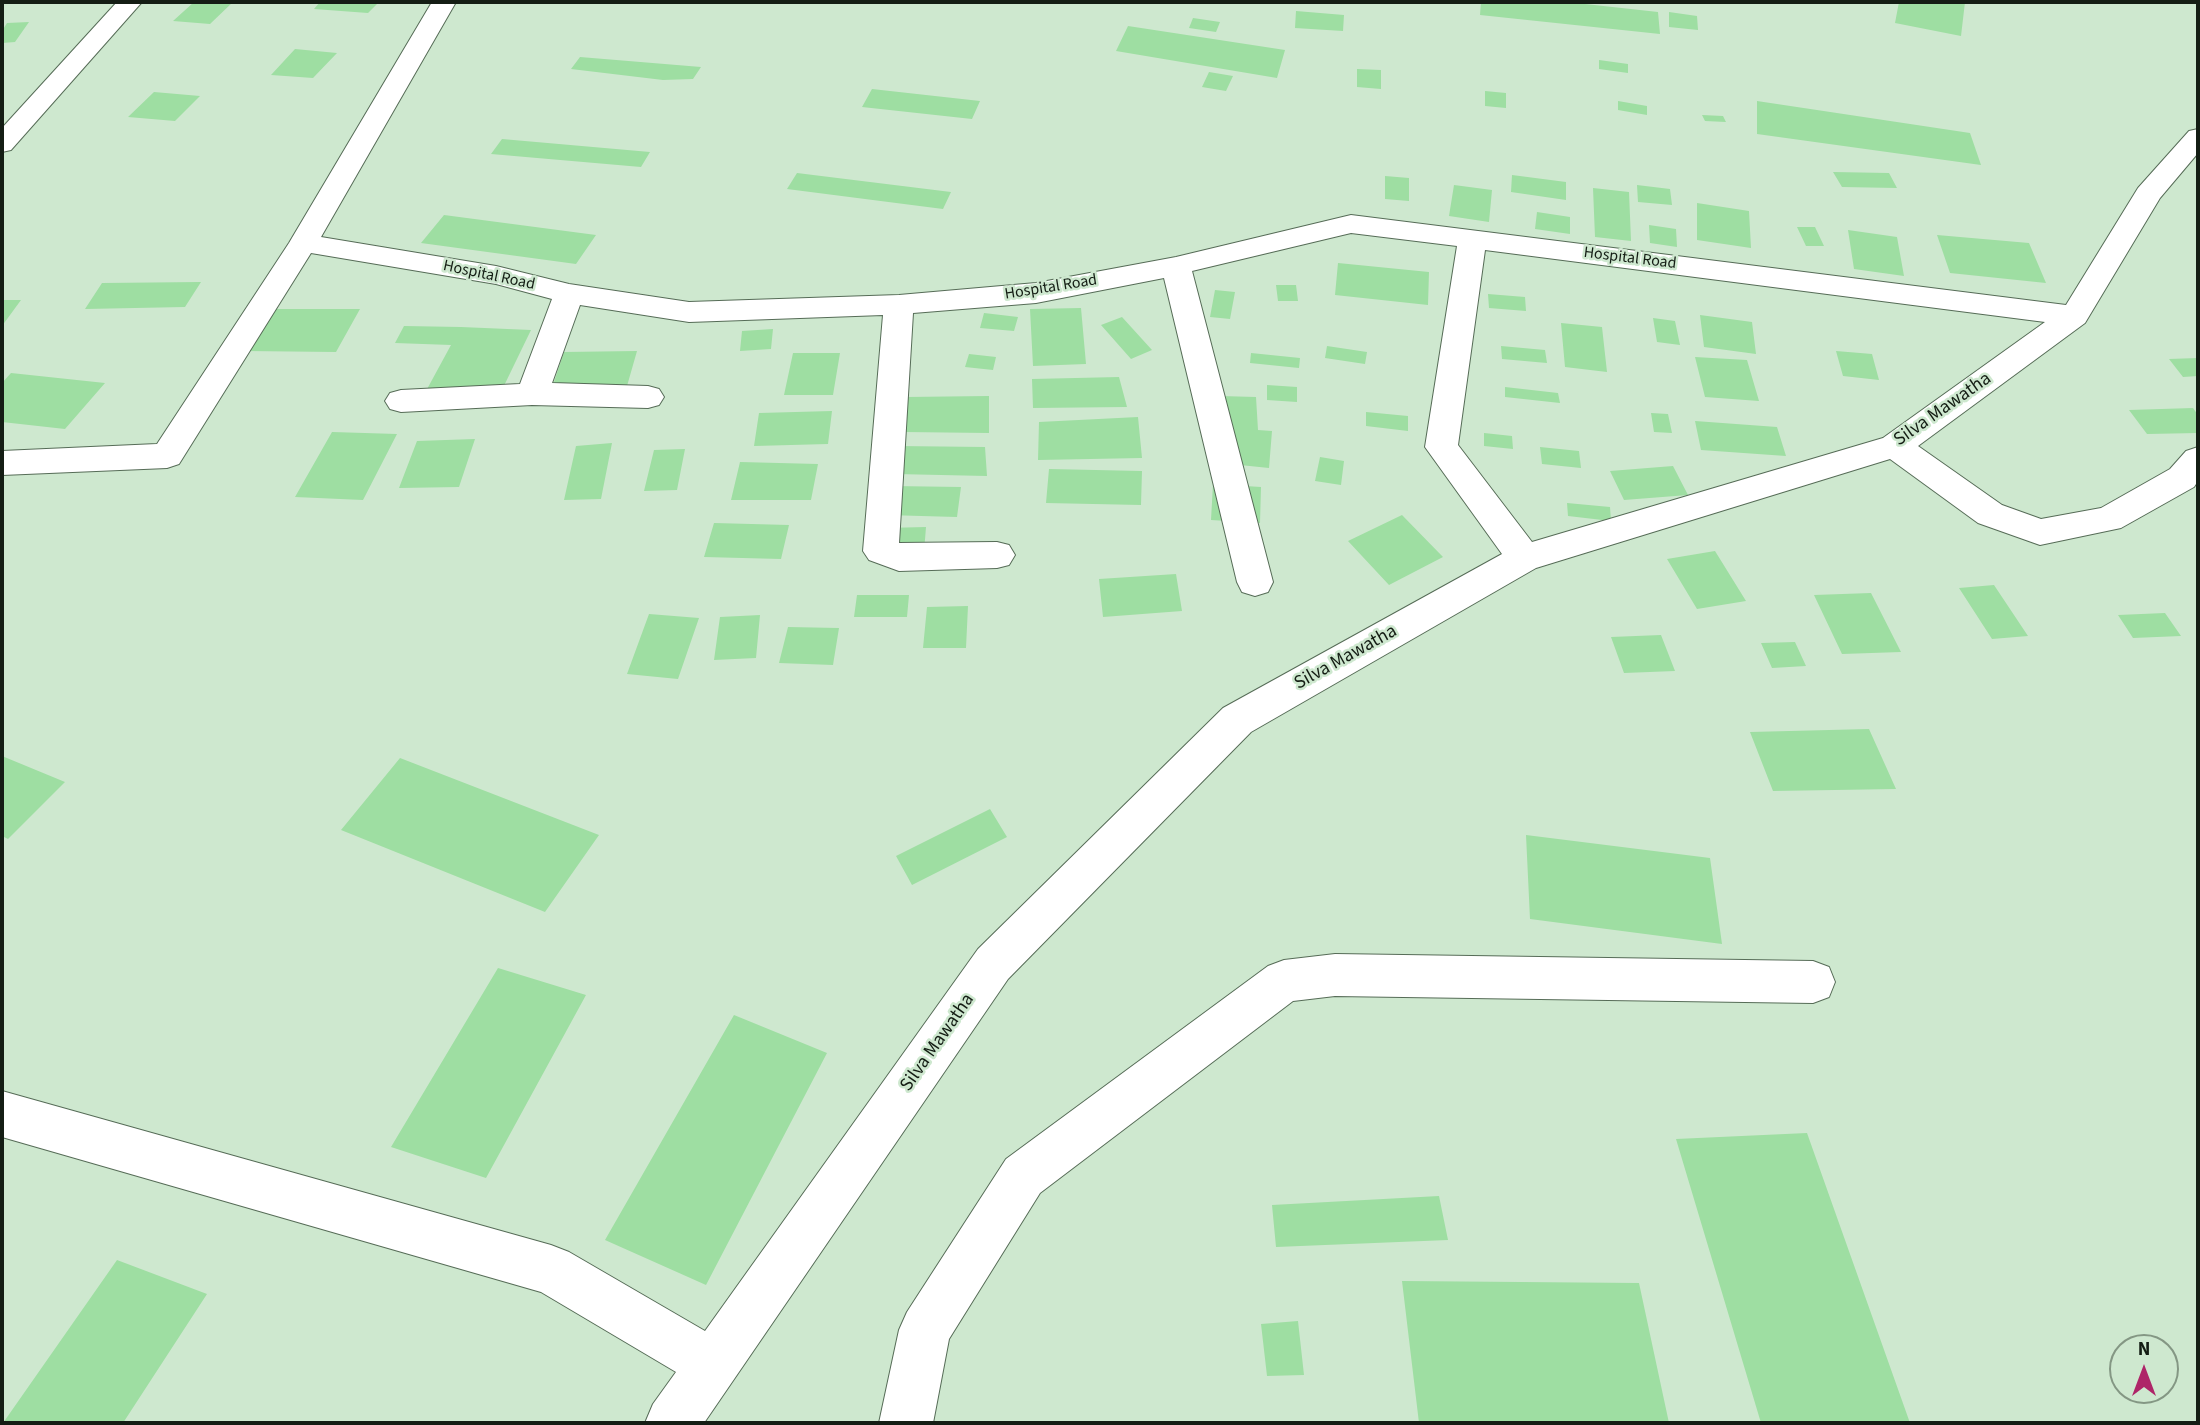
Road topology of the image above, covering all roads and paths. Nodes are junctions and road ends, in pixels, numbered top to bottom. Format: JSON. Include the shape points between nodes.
{"nodes":[{"id":1,"x":130,"y":2,"type":"edge"},
{"id":2,"x":444,"y":2,"type":"edge"},
{"id":3,"x":2198,"y":137,"type":"edge"},
{"id":4,"x":2,"y":144,"type":"edge"},
{"id":5,"x":1472,"y":239,"type":"junction"},
{"id":6,"x":303,"y":243,"type":"junction"},
{"id":7,"x":1176,"y":266,"type":"junction"},
{"id":8,"x":569,"y":294,"type":"junction"},
{"id":9,"x":899,"y":305,"type":"junction"},
{"id":10,"x":2074,"y":316,"type":"junction"},
{"id":11,"x":532,"y":394,"type":"junction"},
{"id":12,"x":648,"y":397,"type":"dead end"},
{"id":13,"x":401,"y":401,"type":"dead end"},
{"id":14,"x":1895,"y":446,"type":"junction"},
{"id":15,"x":2198,"y":459,"type":"edge"},
{"id":16,"x":2,"y":463,"type":"edge"},
{"id":17,"x":997,"y":555,"type":"dead end"},
{"id":18,"x":1524,"y":558,"type":"junction"},
{"id":19,"x":1255,"y":582,"type":"dead end"},
{"id":20,"x":1813,"y":982,"type":"dead end"},
{"id":21,"x":2,"y":1114,"type":"edge"},
{"id":22,"x":714,"y":1365,"type":"junction"},
{"id":23,"x":672,"y":1423,"type":"edge"},
{"id":24,"x":906,"y":1423,"type":"edge"}],
"edges":[{"from":1,"to":4,"type":"street"},
{"from":2,"to":6,"type":"street"},
{"from":3,"to":10,"type":"street","name":"Silva Mawatha","via":[[2148,194]]},
{"from":5,"to":7,"type":"street","name":"Hospital Road","via":[[1351,224]]},
{"from":5,"to":10,"type":"street","name":"Hospital Road"},
{"from":5,"to":18,"type":"street","via":[[1441,447]]},
{"from":6,"to":8,"type":"street","name":"Hospital Road","via":[[496,275]]},
{"from":6,"to":16,"type":"street","via":[[167,456]]},
{"from":7,"to":9,"type":"street","name":"Hospital Road","via":[[1036,293]]},
{"from":7,"to":19,"type":"street"},
{"from":8,"to":9,"type":"street","name":"Hospital Road","via":[[689,312]]},
{"from":8,"to":11,"type":"street"},
{"from":9,"to":17,"type":"street","via":[[881,551],[899,557]]},
{"from":10,"to":14,"type":"street","name":"Silva Mawatha"},
{"from":11,"to":12,"type":"street"},
{"from":11,"to":13,"type":"street"},
{"from":14,"to":15,"type":"street","via":[[1990,514],[2040,532],[2109,519],[2182,478]]},
{"from":14,"to":18,"type":"street","name":"Silva Mawatha"},
{"from":18,"to":22,"type":"street","name":"Silva Mawatha","via":[[1237,720],[993,964]]},
{"from":20,"to":24,"type":"street","via":[[1335,975],[1284,981],[1023,1176],[925,1330]]},
{"from":21,"to":22,"type":"street","via":[[551,1270]]},
{"from":22,"to":23,"type":"street","name":"Silva Mawatha"}]}
